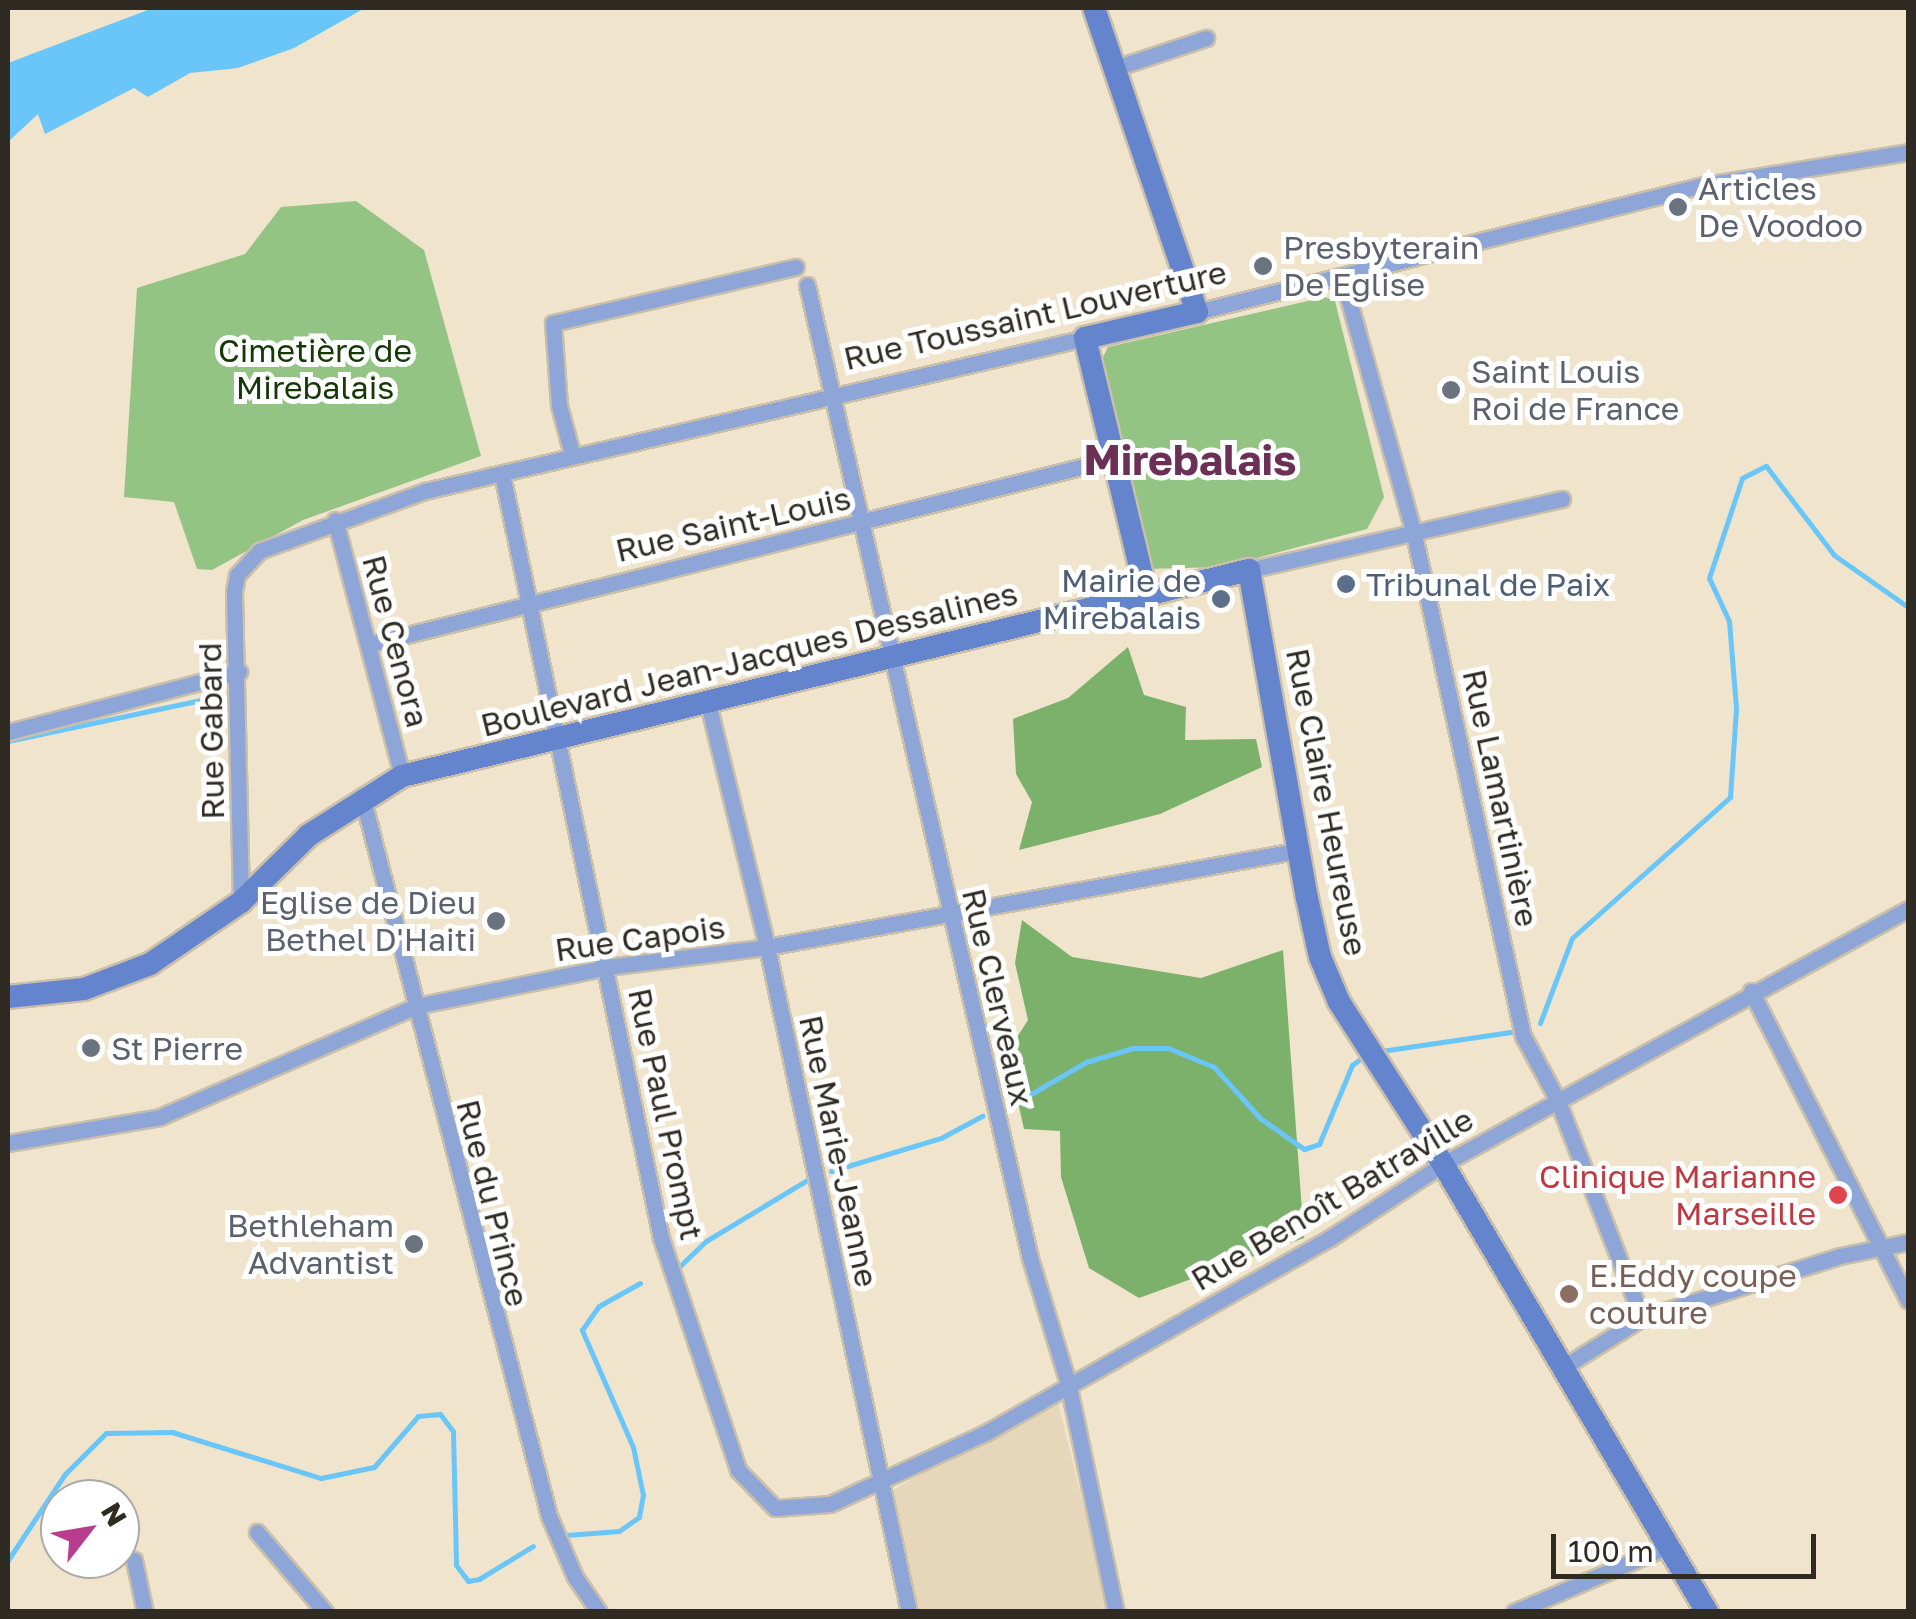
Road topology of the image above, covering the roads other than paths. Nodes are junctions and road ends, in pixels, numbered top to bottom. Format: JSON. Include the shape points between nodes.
{"nodes":[{"id":1,"x":1094,"y":8,"type":"edge"},
{"id":2,"x":1206,"y":38,"type":"dead end"},
{"id":3,"x":1116,"y":68,"type":"junction"},
{"id":4,"x":1908,"y":152,"type":"edge"},
{"id":5,"x":796,"y":267,"type":"dead end"},
{"id":6,"x":1342,"y":276,"type":"junction"},
{"id":7,"x":807,"y":285,"type":"dead end"},
{"id":8,"x":1198,"y":312,"type":"junction"},
{"id":9,"x":1085,"y":338,"type":"junction"},
{"id":10,"x":836,"y":394,"type":"junction"},
{"id":11,"x":572,"y":454,"type":"junction"},
{"id":12,"x":1109,"y":460,"type":"junction"},
{"id":13,"x":502,"y":474,"type":"junction"},
{"id":14,"x":1562,"y":499,"type":"dead end"},
{"id":15,"x":335,"y":520,"type":"junction"},
{"id":16,"x":863,"y":522,"type":"junction"},
{"id":17,"x":1413,"y":530,"type":"junction"},
{"id":18,"x":245,"y":562,"type":"joint"},
{"id":19,"x":1249,"y":570,"type":"junction"},
{"id":20,"x":1146,"y":593,"type":"junction"},
{"id":21,"x":533,"y":600,"type":"junction"},
{"id":22,"x":370,"y":644,"type":"junction"},
{"id":23,"x":891,"y":661,"type":"junction"},
{"id":24,"x":238,"y":672,"type":"junction"},
{"id":25,"x":708,"y":703,"type":"junction"},
{"id":26,"x":8,"y":732,"type":"edge"},
{"id":27,"x":562,"y":741,"type":"junction"},
{"id":28,"x":402,"y":776,"type":"junction"},
{"id":29,"x":362,"y":796,"type":"junction"},
{"id":30,"x":1300,"y":850,"type":"junction"},
{"id":31,"x":241,"y":902,"type":"junction"},
{"id":32,"x":1908,"y":909,"type":"edge"},
{"id":33,"x":950,"y":910,"type":"junction"},
{"id":34,"x":767,"y":947,"type":"junction"},
{"id":35,"x":607,"y":967,"type":"junction"},
{"id":36,"x":1751,"y":991,"type":"junction"},
{"id":37,"x":8,"y":997,"type":"edge"},
{"id":38,"x":416,"y":1006,"type":"junction"},
{"id":39,"x":1558,"y":1099,"type":"junction"},
{"id":40,"x":8,"y":1143,"type":"edge"},
{"id":41,"x":1442,"y":1164,"type":"junction"},
{"id":42,"x":1908,"y":1242,"type":"edge"},
{"id":43,"x":1888,"y":1250,"type":"junction"},
{"id":44,"x":1908,"y":1301,"type":"edge"},
{"id":45,"x":1642,"y":1318,"type":"junction"},
{"id":46,"x":1562,"y":1368,"type":"junction"},
{"id":47,"x":1068,"y":1383,"type":"junction"},
{"id":48,"x":882,"y":1483,"type":"junction"},
{"id":49,"x":775,"y":1508,"type":"joint"},
{"id":50,"x":257,"y":1532,"type":"dead end"},
{"id":51,"x":1669,"y":1546,"type":"junction"},
{"id":52,"x":138,"y":1579,"type":"edge"},
{"id":53,"x":145,"y":1612,"type":"edge"},
{"id":54,"x":325,"y":1612,"type":"edge"},
{"id":55,"x":599,"y":1612,"type":"edge"},
{"id":56,"x":909,"y":1612,"type":"edge"},
{"id":57,"x":1116,"y":1612,"type":"edge"},
{"id":58,"x":1514,"y":1612,"type":"edge"},
{"id":59,"x":1707,"y":1612,"type":"edge"}],
"edges":[{"from":1,"to":3,"type":"main road"},
{"from":2,"to":3,"type":"street"},
{"from":3,"to":8,"type":"main road"},
{"from":4,"to":6,"type":"street","name":"Rue Toussaint Louverture","via":[[1699,186]]},
{"from":5,"to":11,"type":"street","via":[[552,323],[559,405]]},
{"from":6,"to":8,"type":"street","name":"Rue Toussaint Louverture"},
{"from":6,"to":17,"type":"street","name":"Rue Lamartinière"},
{"from":7,"to":10,"type":"street","name":"Rue Clerveaux"},
{"from":8,"to":9,"type":"main road","name":"Rue Toussaint Louverture"},
{"from":9,"to":10,"type":"street","name":"Rue Toussaint Louverture"},
{"from":9,"to":12,"type":"main road"},
{"from":10,"to":11,"type":"street","name":"Rue Toussaint Louverture"},
{"from":10,"to":16,"type":"street","name":"Rue Clerveaux"},
{"from":11,"to":13,"type":"street","name":"Rue Toussaint Louverture"},
{"from":12,"to":16,"type":"street","name":"Rue Saint-Louis"},
{"from":12,"to":20,"type":"main road"},
{"from":13,"to":15,"type":"street","name":"Rue Toussaint Louverture"},
{"from":13,"to":21,"type":"street","name":"Rue Paul Prompt"},
{"from":14,"to":17,"type":"street","name":"Boulevard Jean-Jacques Dessalines"},
{"from":15,"to":18,"type":"street","name":"Rue Toussaint Louverture"},
{"from":15,"to":22,"type":"street","name":"Rue Cenora"},
{"from":16,"to":21,"type":"street","name":"Rue Saint-Louis"},
{"from":16,"to":23,"type":"street","name":"Rue Clerveaux"},
{"from":17,"to":19,"type":"street","name":"Boulevard Jean-Jacques Dessalines"},
{"from":17,"to":39,"type":"street","name":"Rue Lamartinière","via":[[1520,1026]]},
{"from":18,"to":24,"type":"street","name":"Rue Gabard","via":[[234,592]]},
{"from":19,"to":20,"type":"main road","name":"Boulevard Jean-Jacques Dessalines"},
{"from":19,"to":30,"type":"main road","name":"Rue Claire Heureuse"},
{"from":20,"to":23,"type":"main road","name":"Boulevard Jean-Jacques Dessalines"},
{"from":21,"to":22,"type":"street","name":"Rue Saint-Louis"},
{"from":21,"to":27,"type":"street","name":"Rue Paul Prompt"},
{"from":22,"to":28,"type":"street","name":"Rue Cenora"},
{"from":23,"to":25,"type":"main road","name":"Boulevard Jean-Jacques Dessalines"},
{"from":23,"to":33,"type":"street","name":"Rue Clerveaux"},
{"from":24,"to":26,"type":"street"},
{"from":24,"to":31,"type":"street","name":"Rue Gabard"},
{"from":25,"to":27,"type":"main road","name":"Boulevard Jean-Jacques Dessalines"},
{"from":25,"to":34,"type":"street","name":"Rue Marie-Jeanne"},
{"from":27,"to":28,"type":"main road","name":"Boulevard Jean-Jacques Dessalines"},
{"from":27,"to":35,"type":"street","name":"Rue Paul Prompt"},
{"from":28,"to":29,"type":"main road","name":"Boulevard Jean-Jacques Dessalines"},
{"from":29,"to":31,"type":"main road","name":"Boulevard Jean-Jacques Dessalines","via":[[309,835]]},
{"from":29,"to":38,"type":"street","name":"Rue du Prince"},
{"from":30,"to":33,"type":"street","name":"Rue Capois"},
{"from":30,"to":41,"type":"main road","name":"Rue Claire Heureuse","via":[[1320,957],[1361,1040]]},
{"from":31,"to":37,"type":"main road","name":"Boulevard Jean-Jacques Dessalines","via":[[117,978]]},
{"from":32,"to":36,"type":"street","name":"Rue Benoît Batraville"},
{"from":33,"to":34,"type":"street","name":"Rue Capois"},
{"from":33,"to":47,"type":"street","name":"Rue Clerveaux","via":[[1030,1258]]},
{"from":34,"to":35,"type":"street","name":"Rue Capois"},
{"from":34,"to":48,"type":"street","name":"Rue Marie-Jeanne"},
{"from":35,"to":38,"type":"street","name":"Rue Capois"},
{"from":35,"to":49,"type":"street","name":"Rue Paul Prompt","via":[[662,1238],[738,1470]]},
{"from":36,"to":39,"type":"street","name":"Rue Benoît Batraville"},
{"from":36,"to":43,"type":"street"},
{"from":38,"to":40,"type":"street","name":"Rue Capois","via":[[160,1117]]},
{"from":38,"to":55,"type":"street","name":"Rue du Prince","via":[[549,1516],[575,1577]]},
{"from":39,"to":41,"type":"street","name":"Rue Benoît Batraville"},
{"from":39,"to":45,"type":"street","name":"Rue Lamartinière"},
{"from":41,"to":46,"type":"main road","name":"Rue Claire Heureuse"},
{"from":41,"to":47,"type":"street","name":"Rue Benoît Batraville","via":[[1330,1238]]},
{"from":42,"to":43,"type":"street"},
{"from":43,"to":44,"type":"street"},
{"from":43,"to":45,"type":"street","via":[[1840,1256]]},
{"from":45,"to":46,"type":"street"},
{"from":46,"to":51,"type":"main road","name":"Rue Claire Heureuse"},
{"from":47,"to":48,"type":"street","name":"Rue Benoît Batraville"},
{"from":47,"to":57,"type":"street","name":"Rue Clerveaux"},
{"from":48,"to":49,"type":"street","name":"Rue Benoît Batraville","via":[[804,1511]]},
{"from":48,"to":56,"type":"street","name":"Rue Marie-Jeanne"},
{"from":50,"to":54,"type":"street"},
{"from":51,"to":58,"type":"street"},
{"from":51,"to":59,"type":"main road","name":"Rue Claire Heureuse"},
{"from":52,"to":53,"type":"street"}]}
